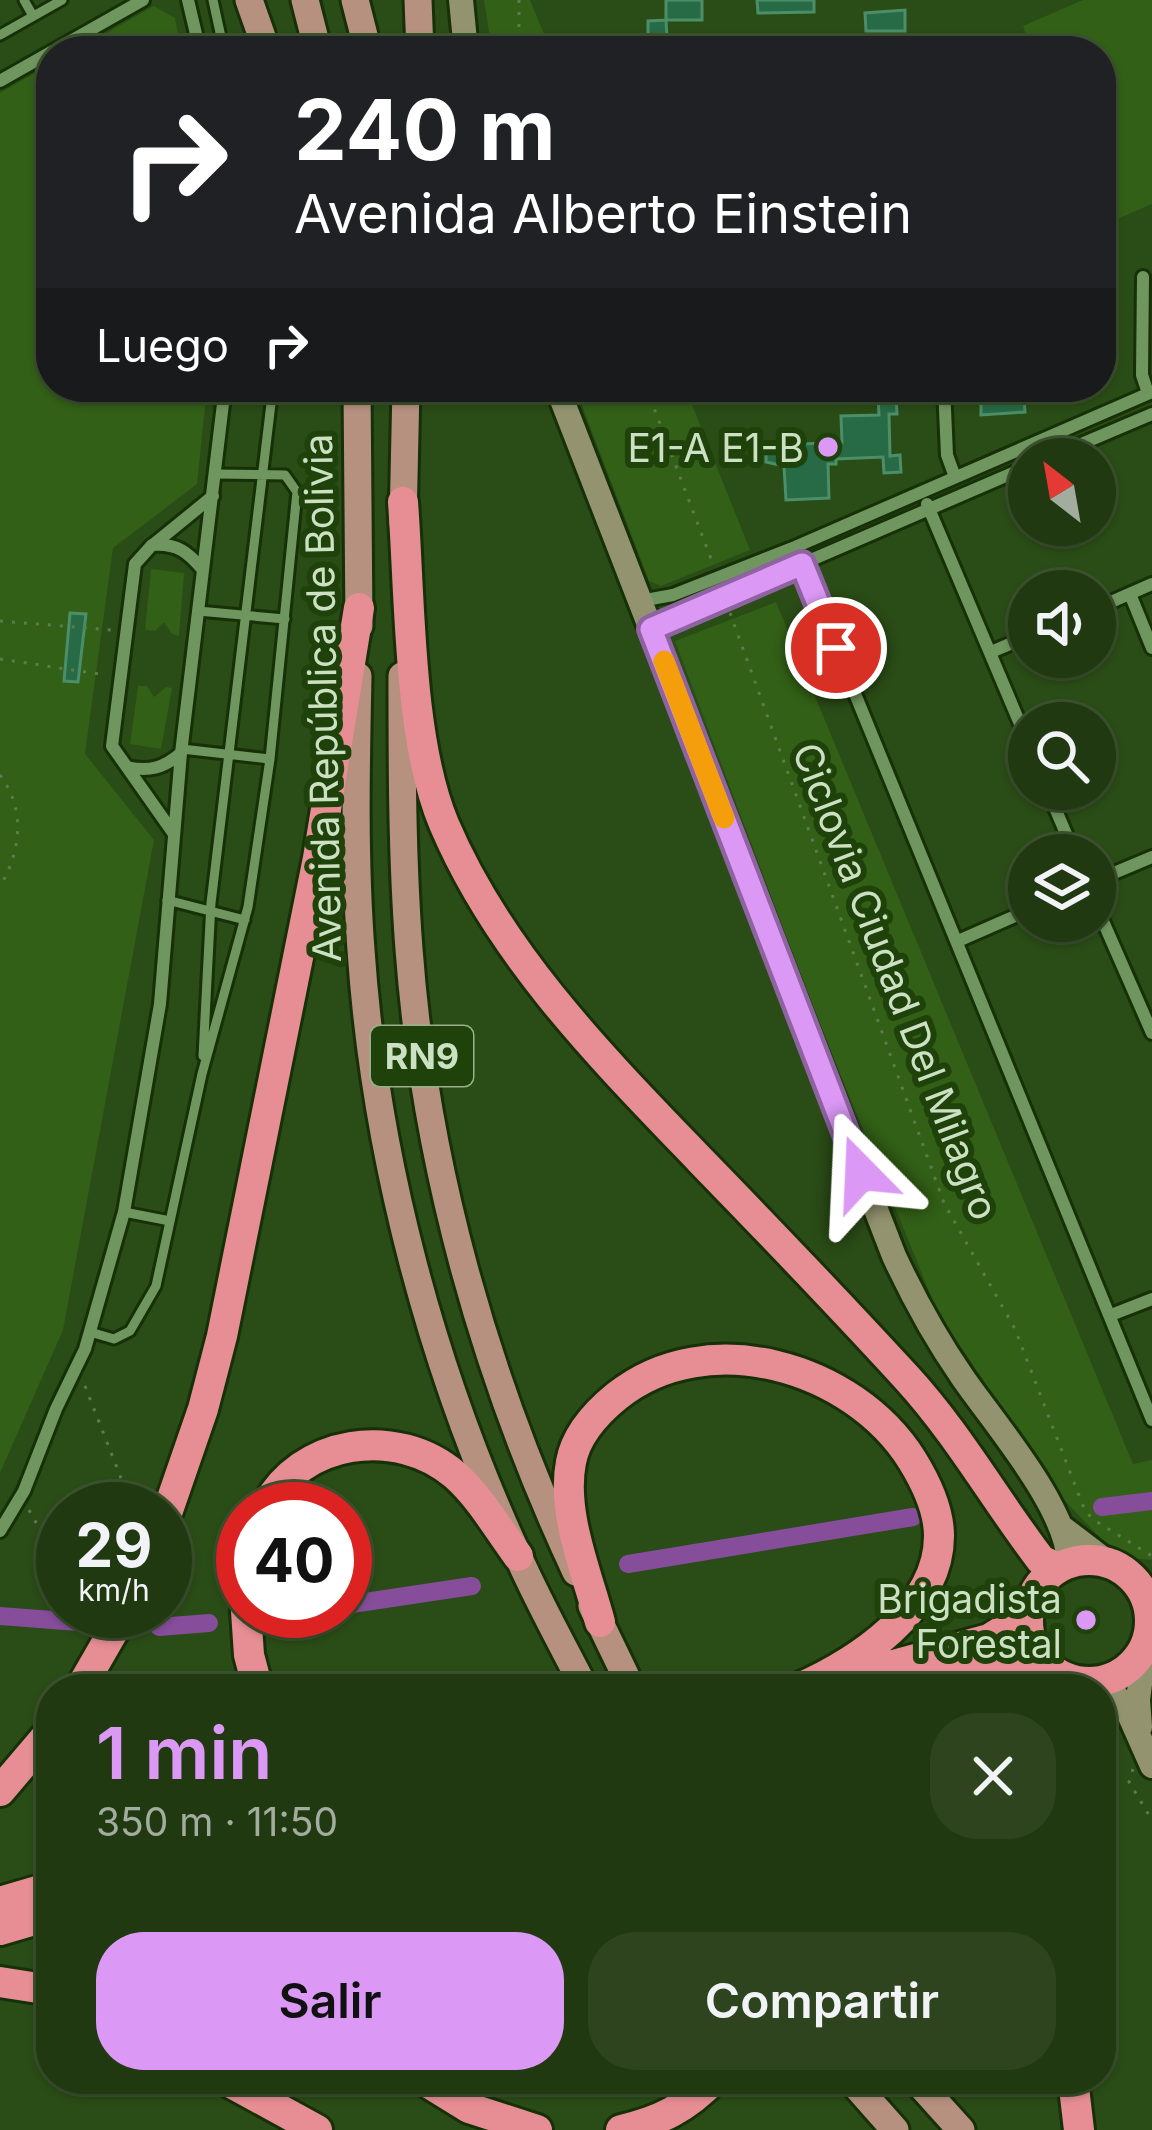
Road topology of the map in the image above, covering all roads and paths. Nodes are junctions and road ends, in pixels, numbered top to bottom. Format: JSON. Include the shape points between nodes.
{"nodes":[{"id":1,"x":24,"y":0,"type":"edge"},
{"id":2,"x":62,"y":0,"type":"edge"},
{"id":3,"x":143,"y":0,"type":"edge"},
{"id":4,"x":188,"y":0,"type":"edge"},
{"id":5,"x":212,"y":0,"type":"edge"},
{"id":6,"x":249,"y":0,"type":"edge"},
{"id":7,"x":305,"y":0,"type":"edge"},
{"id":8,"x":355,"y":0,"type":"edge"},
{"id":9,"x":418,"y":0,"type":"edge"},
{"id":10,"x":461,"y":0,"type":"edge"},
{"id":11,"x":519,"y":0,"type":"edge"},
{"id":12,"x":34,"y":16,"type":"junction"},
{"id":13,"x":0,"y":35,"type":"edge"},
{"id":14,"x":80,"y":36,"type":"edge"},
{"id":15,"x":196,"y":36,"type":"edge"},
{"id":16,"x":220,"y":36,"type":"edge"},
{"id":17,"x":262,"y":36,"type":"edge"},
{"id":18,"x":314,"y":36,"type":"edge"},
{"id":19,"x":364,"y":36,"type":"edge"},
{"id":20,"x":419,"y":36,"type":"edge"},
{"id":21,"x":465,"y":36,"type":"edge"},
{"id":22,"x":521,"y":36,"type":"edge"},
{"id":23,"x":36,"y":61,"type":"edge"},
{"id":24,"x":0,"y":81,"type":"edge"},
{"id":25,"x":1143,"y":278,"type":"dead end"},
{"id":26,"x":1150,"y":392,"type":"edge"},
{"id":27,"x":223,"y":402,"type":"edge"},
{"id":28,"x":271,"y":402,"type":"edge"},
{"id":29,"x":356,"y":402,"type":"edge"},
{"id":30,"x":406,"y":402,"type":"edge"},
{"id":31,"x":563,"y":402,"type":"edge"},
{"id":32,"x":652,"y":402,"type":"edge"},
{"id":33,"x":944,"y":402,"type":"edge"},
{"id":34,"x":1152,"y":414,"type":"edge"},
{"id":35,"x":1095,"y":438,"type":"edge"},
{"id":36,"x":260,"y":473,"type":"junction"},
{"id":37,"x":216,"y":474,"type":"junction"},
{"id":38,"x":1008,"y":475,"type":"edge"},
{"id":39,"x":955,"y":477,"type":"junction"},
{"id":40,"x":923,"y":491,"type":"junction"},
{"id":41,"x":214,"y":496,"type":"junction"},
{"id":42,"x":404,"y":502,"type":"junction"},
{"id":43,"x":929,"y":509,"type":"junction"},
{"id":44,"x":152,"y":545,"type":"junction"},
{"id":45,"x":795,"y":547,"type":"junction"},
{"id":46,"x":802,"y":564,"type":"junction"},
{"id":47,"x":203,"y":570,"type":"junction"},
{"id":48,"x":718,"y":578,"type":"junction"},
{"id":49,"x":1152,"y":584,"type":"edge"},
{"id":50,"x":1130,"y":594,"type":"junction"},
{"id":51,"x":724,"y":596,"type":"junction"},
{"id":52,"x":1116,"y":600,"type":"edge"},
{"id":53,"x":640,"y":601,"type":"junction"},
{"id":54,"x":359,"y":608,"type":"junction"},
{"id":55,"x":198,"y":611,"type":"junction"},
{"id":56,"x":244,"y":614,"type":"junction"},
{"id":57,"x":285,"y":620,"type":"junction"},
{"id":58,"x":0,"y":621,"type":"edge"},
{"id":59,"x":651,"y":629,"type":"junction"},
{"id":60,"x":126,"y":632,"type":"junction"},
{"id":61,"x":1008,"y":645,"type":"edge"},
{"id":62,"x":1152,"y":648,"type":"edge"},
{"id":63,"x":991,"y":652,"type":"junction"},
{"id":64,"x":0,"y":659,"type":"edge"},
{"id":65,"x":119,"y":677,"type":"junction"},
{"id":66,"x":1011,"y":702,"type":"edge"},
{"id":67,"x":182,"y":751,"type":"junction"},
{"id":68,"x":228,"y":755,"type":"junction"},
{"id":69,"x":270,"y":759,"type":"junction"},
{"id":70,"x":127,"y":766,"type":"junction"},
{"id":71,"x":0,"y":775,"type":"edge"},
{"id":72,"x":174,"y":835,"type":"junction"},
{"id":73,"x":1152,"y":857,"type":"edge"},
{"id":74,"x":1116,"y":872,"type":"edge"},
{"id":75,"x":0,"y":886,"type":"edge"},
{"id":76,"x":167,"y":900,"type":"junction"},
{"id":77,"x":210,"y":911,"type":"junction"},
{"id":78,"x":1008,"y":919,"type":"edge"},
{"id":79,"x":245,"y":920,"type":"junction"},
{"id":80,"x":958,"y":941,"type":"junction"},
{"id":81,"x":1113,"y":942,"type":"edge"},
{"id":82,"x":1150,"y":1025,"type":"edge"},
{"id":83,"x":202,"y":1074,"type":"junction"},
{"id":84,"x":124,"y":1212,"type":"junction"},
{"id":85,"x":170,"y":1221,"type":"junction"},
{"id":86,"x":1152,"y":1298,"type":"edge"},
{"id":87,"x":1111,"y":1315,"type":"junction"},
{"id":88,"x":90,"y":1332,"type":"junction"},
{"id":89,"x":85,"y":1349,"type":"junction"},
{"id":90,"x":1152,"y":1420,"type":"edge"},
{"id":91,"x":123,"y":1482,"type":"edge"},
{"id":92,"x":178,"y":1482,"type":"edge"},
{"id":93,"x":284,"y":1482,"type":"edge"},
{"id":94,"x":24,"y":1491,"type":"junction"},
{"id":95,"x":1058,"y":1523,"type":"junction"},
{"id":96,"x":36,"y":1524,"type":"edge"},
{"id":97,"x":0,"y":1532,"type":"edge"},
{"id":98,"x":518,"y":1556,"type":"junction"},
{"id":99,"x":1063,"y":1565,"type":"junction"},
{"id":100,"x":1134,"y":1566,"type":"edge"},
{"id":101,"x":1029,"y":1606,"type":"junction"},
{"id":102,"x":600,"y":1622,"type":"junction"},
{"id":103,"x":109,"y":1638,"type":"edge"},
{"id":104,"x":247,"y":1638,"type":"edge"},
{"id":105,"x":1148,"y":1643,"type":"edge"},
{"id":106,"x":1040,"y":1658,"type":"junction"},
{"id":107,"x":940,"y":1663,"type":"junction"},
{"id":108,"x":88,"y":1674,"type":"edge"},
{"id":109,"x":254,"y":1674,"type":"edge"},
{"id":110,"x":577,"y":1674,"type":"edge"},
{"id":111,"x":625,"y":1674,"type":"edge"},
{"id":112,"x":830,"y":1674,"type":"edge"},
{"id":113,"x":882,"y":1674,"type":"edge"},
{"id":114,"x":916,"y":1674,"type":"edge"},
{"id":115,"x":1059,"y":1674,"type":"edge"},
{"id":116,"x":1116,"y":1674,"type":"edge"},
{"id":117,"x":1116,"y":1701,"type":"edge"},
{"id":118,"x":36,"y":1749,"type":"edge"},
{"id":119,"x":1148,"y":1756,"type":"edge"},
{"id":120,"x":0,"y":1791,"type":"edge"},
{"id":121,"x":36,"y":1891,"type":"edge"},
{"id":122,"x":0,"y":1901,"type":"edge"},
{"id":123,"x":36,"y":1919,"type":"edge"},
{"id":124,"x":0,"y":1930,"type":"edge"},
{"id":125,"x":0,"y":1982,"type":"edge"},
{"id":126,"x":36,"y":1988,"type":"edge"},
{"id":127,"x":251,"y":2094,"type":"edge"},
{"id":128,"x":446,"y":2094,"type":"edge"},
{"id":129,"x":700,"y":2094,"type":"edge"},
{"id":130,"x":863,"y":2094,"type":"edge"},
{"id":131,"x":929,"y":2094,"type":"edge"},
{"id":132,"x":1074,"y":2094,"type":"edge"},
{"id":133,"x":317,"y":2130,"type":"edge"},
{"id":134,"x":537,"y":2130,"type":"edge"},
{"id":135,"x":621,"y":2130,"type":"edge"},
{"id":136,"x":895,"y":2130,"type":"edge"},
{"id":137,"x":961,"y":2130,"type":"edge"},
{"id":138,"x":1078,"y":2130,"type":"edge"}],
"edges":[{"from":1,"to":12,"type":"lane"},
{"from":2,"to":12,"type":"lane"},
{"from":3,"to":14,"type":"street"},
{"from":4,"to":15,"type":"street"},
{"from":5,"to":16,"type":"lane"},
{"from":6,"to":17,"type":"main road"},
{"from":7,"to":18,"type":"main road"},
{"from":8,"to":19,"type":"main road"},
{"from":9,"to":20,"type":"main road"},
{"from":10,"to":21,"type":"street"},
{"from":11,"to":22,"type":"path"},
{"from":12,"to":13,"type":"lane"},
{"from":23,"to":24,"type":"street"},
{"from":25,"to":26,"type":"street","via":[[1142,375]]},
{"from":26,"to":39,"type":"street"},
{"from":27,"to":37,"type":"street"},
{"from":28,"to":36,"type":"lane"},
{"from":29,"to":54,"type":"main road","name":"Avenida República de Bolivia","number":"RN9"},
{"from":30,"to":42,"type":"main road","name":"Avenida República de Bolivia","number":"RN9"},
{"from":31,"to":53,"type":"street"},
{"from":32,"to":48,"type":"path"},
{"from":33,"to":39,"type":"street"},
{"from":34,"to":35,"type":"street"},
{"from":36,"to":37,"type":"lane"},
{"from":36,"to":56,"type":"lane"},
{"from":36,"to":57,"type":"lane","via":[[285,475],[297,492]]},
{"from":37,"to":41,"type":"street"},
{"from":38,"to":43,"type":"street"},
{"from":39,"to":40,"type":"street"},
{"from":40,"to":43,"type":"street"},
{"from":40,"to":45,"type":"street"},
{"from":41,"to":44,"type":"street"},
{"from":41,"to":47,"type":"street"},
{"from":42,"to":99,"type":"highway","via":[[425,759],[444,824],[499,925],[634,1092],[911,1383],[1041,1560]]},
{"from":42,"to":102,"type":"main road","name":"Avenida República de Bolivia","number":"RN9","via":[[405,885],[432,1118],[502,1396]]},
{"from":43,"to":46,"type":"street"},
{"from":43,"to":63,"type":"street"},
{"from":44,"to":47,"type":"street","via":[[179,547]]},
{"from":44,"to":60,"type":"street","via":[[135,564]]},
{"from":45,"to":46,"type":"street"},
{"from":45,"to":48,"type":"street"},
{"from":46,"to":51,"type":"street"},
{"from":46,"to":80,"type":"street"},
{"from":47,"to":55,"type":"street"},
{"from":48,"to":53,"type":"street"},
{"from":49,"to":50,"type":"street"},
{"from":50,"to":52,"type":"street"},
{"from":50,"to":62,"type":"street"},
{"from":51,"to":59,"type":"street"},
{"from":51,"to":100,"type":"path","name":"Ciclovia Ciudad Del Milagro","via":[[951,1220],[1006,1311],[1085,1511]]},
{"from":53,"to":59,"type":"street"},
{"from":54,"to":92,"type":"highway","via":[[222,1336]]},
{"from":54,"to":98,"type":"main road","name":"Avenida República de Bolivia","number":"RN9","via":[[360,932],[387,1145],[458,1406]]},
{"from":55,"to":56,"type":"lane"},
{"from":55,"to":67,"type":"street"},
{"from":56,"to":57,"type":"lane"},
{"from":56,"to":68,"type":"lane"},
{"from":57,"to":69,"type":"lane"},
{"from":58,"to":60,"type":"path"},
{"from":59,"to":95,"type":"street","via":[[893,1256],[926,1322]]},
{"from":60,"to":65,"type":"street"},
{"from":61,"to":63,"type":"street"},
{"from":63,"to":66,"type":"street"},
{"from":64,"to":65,"type":"path"},
{"from":65,"to":70,"type":"street","via":[[112,746]]},
{"from":67,"to":68,"type":"lane"},
{"from":67,"to":70,"type":"street","via":[[158,768]]},
{"from":67,"to":72,"type":"street"},
{"from":68,"to":69,"type":"lane"},
{"from":68,"to":77,"type":"lane"},
{"from":69,"to":79,"type":"lane"},
{"from":70,"to":72,"type":"street"},
{"from":71,"to":75,"type":"path","via":[[13,795],[18,846]]},
{"from":72,"to":76,"type":"street"},
{"from":73,"to":74,"type":"street"},
{"from":76,"to":77,"type":"lane"},
{"from":76,"to":84,"type":"street","via":[[160,1004]]},
{"from":77,"to":79,"type":"lane"},
{"from":77,"to":83,"type":"lane"},
{"from":78,"to":80,"type":"street"},
{"from":79,"to":83,"type":"lane"},
{"from":80,"to":87,"type":"street"},
{"from":81,"to":82,"type":"street"},
{"from":83,"to":85,"type":"lane"},
{"from":84,"to":85,"type":"lane"},
{"from":84,"to":88,"type":"street"},
{"from":85,"to":88,"type":"lane","via":[[156,1286],[130,1330],[114,1339]]},
{"from":86,"to":87,"type":"street"},
{"from":87,"to":90,"type":"street"},
{"from":88,"to":89,"type":"street"},
{"from":89,"to":91,"type":"path","via":[[87,1396]]},
{"from":89,"to":94,"type":"street"},
{"from":93,"to":98,"type":"highway","via":[[314,1457],[396,1446],[454,1474]]},
{"from":94,"to":96,"type":"path"},
{"from":94,"to":97,"type":"street"},
{"from":95,"to":99,"type":"street","via":[[1067,1543]]},
{"from":95,"to":100,"type":"street"},
{"from":98,"to":110,"type":"main road","name":"Avenida República de Bolivia","number":"RN9"},
{"from":99,"to":100,"type":"highway"},
{"from":99,"to":101,"type":"highway"},
{"from":100,"to":105,"type":"highway","via":[[1148,1601]]},
{"from":101,"to":106,"type":"highway"},
{"from":101,"to":107,"type":"highway","via":[[1010,1626]]},
{"from":102,"to":111,"type":"main road","name":"Avenida República de Bolivia","number":"RN9"},
{"from":102,"to":112,"type":"highway","via":[[570,1497],[572,1456],[583,1432],[630,1386],[661,1370],[706,1360],[776,1364],[841,1390],[878,1419],[922,1476],[939,1536],[912,1607]]},
{"from":103,"to":108,"type":"highway"},
{"from":104,"to":109,"type":"highway"},
{"from":105,"to":116,"type":"highway"},
{"from":105,"to":119,"type":"street","via":[[1138,1700]]},
{"from":106,"to":107,"type":"highway"},
{"from":106,"to":115,"type":"highway"},
{"from":107,"to":113,"type":"highway"},
{"from":107,"to":114,"type":"highway"},
{"from":117,"to":119,"type":"street"},
{"from":118,"to":120,"type":"highway"},
{"from":121,"to":122,"type":"highway"},
{"from":123,"to":124,"type":"highway"},
{"from":125,"to":126,"type":"highway"},
{"from":127,"to":133,"type":"highway"},
{"from":128,"to":134,"type":"highway"},
{"from":129,"to":135,"type":"highway","via":[[658,2121]]},
{"from":130,"to":136,"type":"main road"},
{"from":131,"to":137,"type":"main road"},
{"from":132,"to":138,"type":"highway"}]}
